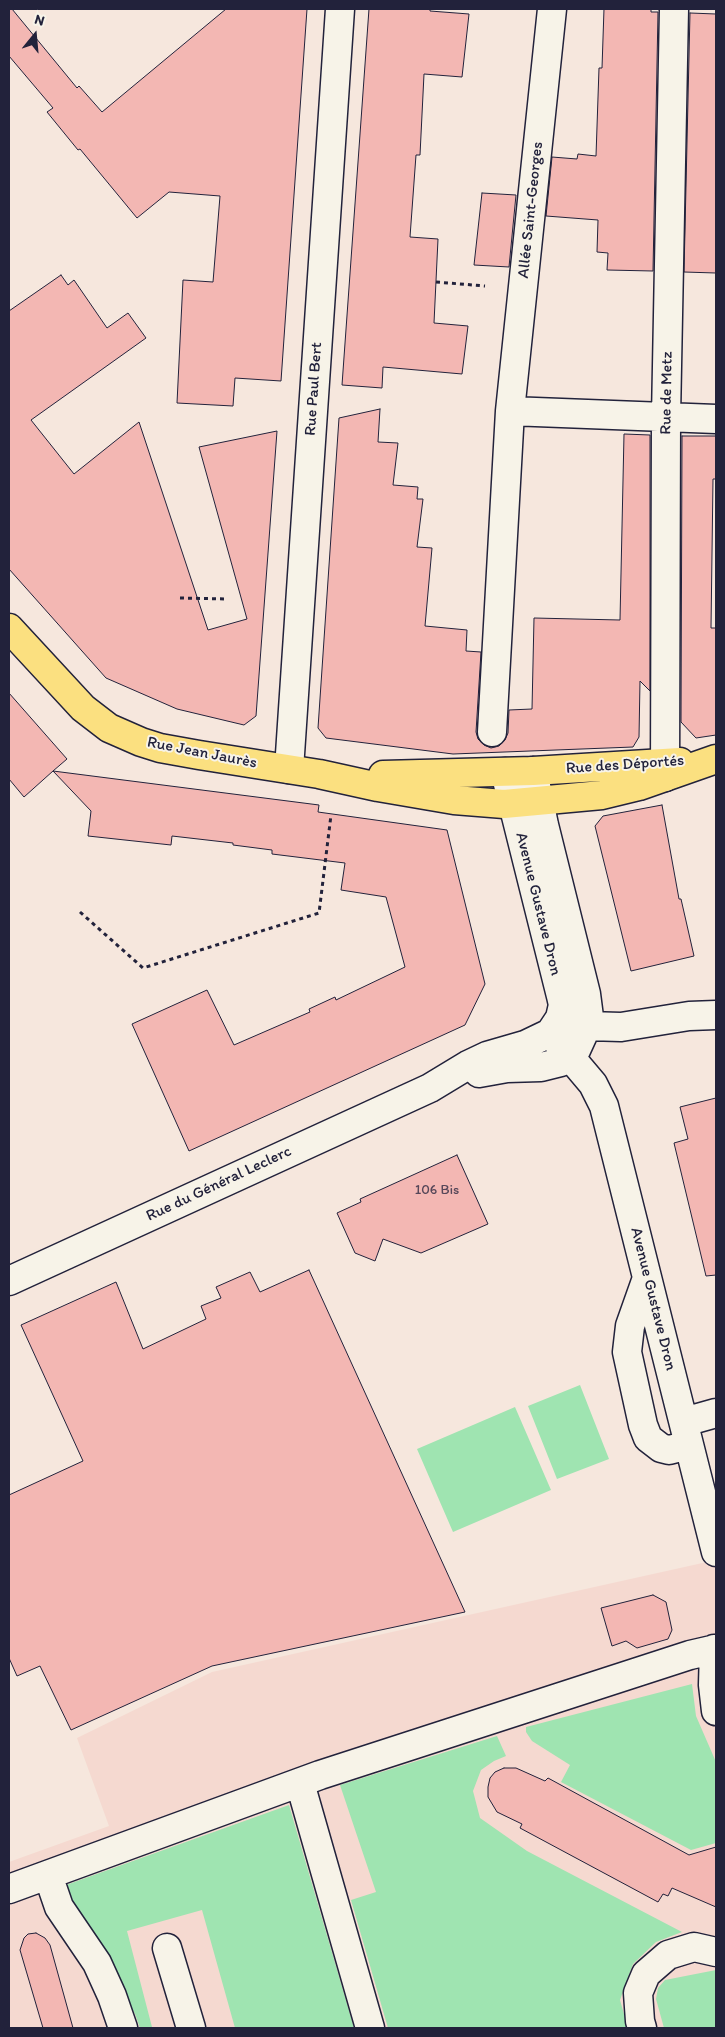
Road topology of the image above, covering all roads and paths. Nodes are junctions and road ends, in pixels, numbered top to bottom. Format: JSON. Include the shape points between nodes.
{"nodes":[{"id":1,"x":340,"y":9,"type":"edge"},
{"id":2,"x":552,"y":9,"type":"edge"},
{"id":3,"x":674,"y":9,"type":"edge"},
{"id":4,"x":436,"y":282,"type":"dead end"},
{"id":5,"x":485,"y":286,"type":"dead end"},
{"id":6,"x":510,"y":411,"type":"junction"},
{"id":7,"x":666,"y":417,"type":"junction"},
{"id":8,"x":716,"y":419,"type":"edge"},
{"id":9,"x":180,"y":598,"type":"dead end"},
{"id":10,"x":226,"y":599,"type":"dead end"},
{"id":11,"x":9,"y":628,"type":"edge"},
{"id":12,"x":492,"y":732,"type":"dead end"},
{"id":13,"x":716,"y":759,"type":"edge"},
{"id":14,"x":289,"y":769,"type":"junction"},
{"id":15,"x":665,"y":770,"type":"junction"},
{"id":16,"x":533,"y":771,"type":"junction"},
{"id":17,"x":505,"y":772,"type":"junction"},
{"id":18,"x":319,"y":774,"type":"junction"},
{"id":19,"x":540,"y":802,"type":"junction"},
{"id":20,"x":513,"y":804,"type":"junction"},
{"id":21,"x":331,"y":814,"type":"dead end"},
{"id":22,"x":80,"y":912,"type":"dead end"},
{"id":23,"x":716,"y":1015,"type":"edge"},
{"id":24,"x":555,"y":1026,"type":"junction"},
{"id":25,"x":587,"y":1026,"type":"junction"},
{"id":26,"x":569,"y":1056,"type":"junction"},
{"id":27,"x":430,"y":1088,"type":"junction"},
{"id":28,"x":647,"y":1278,"type":"junction"},
{"id":29,"x":9,"y":1281,"type":"edge"},
{"id":30,"x":716,"y":1413,"type":"edge"},
{"id":31,"x":686,"y":1434,"type":"junction"},
{"id":32,"x":716,"y":1552,"type":"edge"},
{"id":33,"x":715,"y":1649,"type":"edge"},
{"id":34,"x":716,"y":1711,"type":"edge"},
{"id":35,"x":300,"y":1782,"type":"junction"},
{"id":36,"x":48,"y":1875,"type":"junction"},
{"id":37,"x":9,"y":1890,"type":"edge"},
{"id":38,"x":167,"y":1948,"type":"dead end"},
{"id":39,"x":716,"y":1952,"type":"edge"},
{"id":40,"x":122,"y":2028,"type":"edge"},
{"id":41,"x":191,"y":2028,"type":"edge"},
{"id":42,"x":370,"y":2028,"type":"edge"},
{"id":43,"x":642,"y":2028,"type":"edge"}],
"edges":[{"from":1,"to":14,"type":"street","name":"Rue Paul Bert"},
{"from":2,"to":6,"type":"street","name":"Allée Saint-Georges"},
{"from":3,"to":7,"type":"street","name":"Rue de Metz"},
{"from":4,"to":5,"type":"path"},
{"from":6,"to":7,"type":"street"},
{"from":6,"to":12,"type":"street","name":"Allée Saint-Georges"},
{"from":7,"to":8,"type":"street"},
{"from":7,"to":15,"type":"street","name":"Rue de Metz"},
{"from":9,"to":10,"type":"path"},
{"from":11,"to":14,"type":"main road","name":"Rue Jean Jaurès","via":[[83,708],[126,737],[160,748]]},
{"from":13,"to":15,"type":"main road","name":"Rue des Déportés"},
{"from":14,"to":18,"type":"main road","name":"Rue Jean Jaurès"},
{"from":15,"to":16,"type":"main road","name":"Rue des Déportés"},
{"from":15,"to":19,"type":"main road","name":"Rue des Déportés","via":[[639,786],[602,795]]},
{"from":16,"to":17,"type":"main road","name":"Rue Jean Jaurès"},
{"from":16,"to":19,"type":"street","name":"Avenue Gustave Dron"},
{"from":17,"to":18,"type":"main road","name":"Rue Jean Jaurès"},
{"from":17,"to":20,"type":"street","name":"Avenue Gustave Dron"},
{"from":18,"to":20,"type":"main road","name":"Rue Jean Jaurès","via":[[454,800]]},
{"from":19,"to":20,"type":"main road","name":"Rue Jean Jaurès"},
{"from":19,"to":25,"type":"street","name":"Avenue Gustave Dron","via":[[586,994]]},
{"from":20,"to":24,"type":"street","name":"Avenue Gustave Dron","via":[[563,1005]]},
{"from":21,"to":22,"type":"path","via":[[319,913],[143,968]]},
{"from":23,"to":25,"type":"street","via":[[689,1016],[621,1028]]},
{"from":24,"to":25,"type":"street"},
{"from":24,"to":26,"type":"street","name":"Avenue Gustave Dron"},
{"from":24,"to":27,"type":"street","name":"Rue du Général Leclerc","via":[[525,1045],[468,1065]]},
{"from":25,"to":26,"type":"street","name":"Avenue Gustave Dron","via":[[581,1042]]},
{"from":26,"to":27,"type":"street","name":"Rue du Général Leclerc","via":[[554,1065],[497,1070]]},
{"from":26,"to":28,"type":"street","name":"Avenue Gustave Dron","via":[[593,1084],[604,1106]]},
{"from":27,"to":29,"type":"street","name":"Rue du Général Leclerc"},
{"from":28,"to":31,"type":"street","name":"Avenue Gustave Dron"},
{"from":28,"to":31,"type":"street","via":[[630,1326],[627,1352],[643,1425],[648,1438],[668,1450]]},
{"from":30,"to":31,"type":"street"},
{"from":31,"to":32,"type":"street","name":"Avenue Gustave Dron"},
{"from":33,"to":34,"type":"street","via":[[713,1685]]},
{"from":33,"to":35,"type":"street"},
{"from":35,"to":36,"type":"street"},
{"from":35,"to":42,"type":"street"},
{"from":36,"to":37,"type":"street"},
{"from":36,"to":40,"type":"street","via":[[59,1907],[97,1963]]},
{"from":38,"to":41,"type":"street"},
{"from":39,"to":43,"type":"street","via":[[694,1947],[668,1955],[646,1974],[638,1993]]}]}
